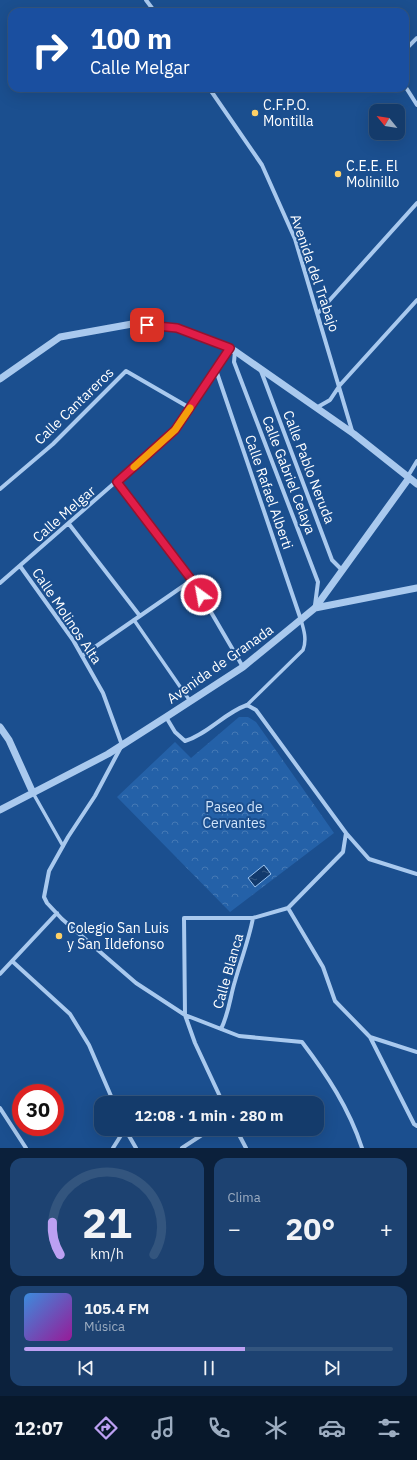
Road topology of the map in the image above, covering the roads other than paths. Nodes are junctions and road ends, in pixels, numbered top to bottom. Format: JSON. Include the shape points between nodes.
{"nodes":[{"id":1,"x":417,"y":38,"type":"edge"},
{"id":2,"x":409,"y":46,"type":"edge"},
{"id":3,"x":212,"y":92,"type":"edge"},
{"id":4,"x":409,"y":92,"type":"edge"},
{"id":5,"x":417,"y":105,"type":"edge"},
{"id":6,"x":417,"y":203,"type":"edge"},
{"id":7,"x":417,"y":300,"type":"edge"},
{"id":8,"x":319,"y":312,"type":"junction"},
{"id":9,"x":233,"y":350,"type":"junction"},
{"id":10,"x":260,"y":369,"type":"junction"},
{"id":11,"x":216,"y":370,"type":"junction"},
{"id":12,"x":0,"y":379,"type":"edge"},
{"id":13,"x":340,"y":385,"type":"junction"},
{"id":14,"x":190,"y":408,"type":"junction"},
{"id":15,"x":316,"y":408,"type":"junction"},
{"id":16,"x":354,"y":434,"type":"junction"},
{"id":17,"x":417,"y":461,"type":"edge"},
{"id":18,"x":409,"y":477,"type":"junction"},
{"id":19,"x":117,"y":482,"type":"junction"},
{"id":20,"x":417,"y":484,"type":"edge"},
{"id":21,"x":0,"y":489,"type":"edge"},
{"id":22,"x":69,"y":524,"type":"junction"},
{"id":23,"x":20,"y":566,"type":"junction"},
{"id":24,"x":342,"y":570,"type":"junction"},
{"id":25,"x":192,"y":580,"type":"junction"},
{"id":26,"x":0,"y":584,"type":"edge"},
{"id":27,"x":417,"y":588,"type":"edge"},
{"id":28,"x":315,"y":608,"type":"junction"},
{"id":29,"x":140,"y":616,"type":"junction"},
{"id":30,"x":134,"y":620,"type":"junction"},
{"id":31,"x":302,"y":620,"type":"junction"},
{"id":32,"x":82,"y":656,"type":"junction"},
{"id":33,"x":243,"y":667,"type":"junction"},
{"id":34,"x":190,"y":701,"type":"junction"},
{"id":35,"x":247,"y":705,"type":"junction"},
{"id":36,"x":166,"y":717,"type":"junction"},
{"id":37,"x":0,"y":727,"type":"edge"},
{"id":38,"x":122,"y":745,"type":"junction"},
{"id":39,"x":33,"y":793,"type":"junction"},
{"id":40,"x":0,"y":810,"type":"edge"},
{"id":41,"x":346,"y":833,"type":"junction"},
{"id":42,"x":63,"y":846,"type":"junction"},
{"id":43,"x":417,"y":874,"type":"edge"},
{"id":44,"x":288,"y":908,"type":"junction"},
{"id":45,"x":57,"y":913,"type":"junction"},
{"id":46,"x":253,"y":918,"type":"junction"},
{"id":47,"x":12,"y":961,"type":"junction"},
{"id":48,"x":0,"y":974,"type":"edge"},
{"id":49,"x":185,"y":1015,"type":"junction"},
{"id":50,"x":221,"y":1029,"type":"junction"},
{"id":51,"x":370,"y":1037,"type":"junction"},
{"id":52,"x":417,"y":1052,"type":"edge"},
{"id":53,"x":111,"y":1096,"type":"edge"},
{"id":54,"x":220,"y":1096,"type":"edge"},
{"id":55,"x":0,"y":1108,"type":"edge"},
{"id":56,"x":417,"y":1126,"type":"edge"},
{"id":57,"x":120,"y":1136,"type":"edge"},
{"id":58,"x":129,"y":1136,"type":"edge"},
{"id":59,"x":200,"y":1136,"type":"edge"},
{"id":60,"x":240,"y":1136,"type":"edge"},
{"id":61,"x":26,"y":1148,"type":"edge"},
{"id":62,"x":112,"y":1148,"type":"edge"},
{"id":63,"x":136,"y":1148,"type":"edge"},
{"id":64,"x":182,"y":1148,"type":"edge"},
{"id":65,"x":246,"y":1148,"type":"edge"},
{"id":66,"x":362,"y":1148,"type":"edge"}],
"edges":[{"from":1,"to":2,"type":"street"},
{"from":3,"to":8,"type":"street","name":"Avenida del Trabajo","via":[[262,165],[295,239]]},
{"from":4,"to":5,"type":"street"},
{"from":6,"to":8,"type":"street"},
{"from":7,"to":13,"type":"street"},
{"from":8,"to":13,"type":"street","name":"Avenida del Trabajo"},
{"from":9,"to":10,"type":"street"},
{"from":9,"to":11,"type":"street","name":"Calle Melgar"},
{"from":9,"to":12,"type":"street","via":[[177,328],[132,324],[60,337]]},
{"from":9,"to":28,"type":"street","name":"Calle Gabriel Celaya","via":[[234,362],[318,582]]},
{"from":10,"to":15,"type":"street"},
{"from":10,"to":24,"type":"street","name":"Calle Pablo Neruda","via":[[332,560]]},
{"from":11,"to":14,"type":"street","name":"Calle Melgar"},
{"from":11,"to":31,"type":"street","name":"Calle Rafael Alberti"},
{"from":13,"to":15,"type":"street","via":[[330,400]]},
{"from":13,"to":16,"type":"street","name":"Avenida del Trabajo"},
{"from":14,"to":19,"type":"street","name":"Calle Melgar","via":[[175,430]]},
{"from":14,"to":21,"type":"street","name":"Calle Cantareros","via":[[126,371],[53,444]]},
{"from":15,"to":16,"type":"street"},
{"from":16,"to":18,"type":"street"},
{"from":17,"to":18,"type":"street"},
{"from":18,"to":20,"type":"street"},
{"from":18,"to":24,"type":"street","name":"Avenida de Granada"},
{"from":19,"to":22,"type":"street","name":"Calle Melgar"},
{"from":19,"to":25,"type":"street"},
{"from":22,"to":23,"type":"street","name":"Calle Melgar"},
{"from":22,"to":29,"type":"street"},
{"from":23,"to":26,"type":"street","name":"Calle Melgar"},
{"from":23,"to":32,"type":"street","name":"Calle Molinos Alta","via":[[74,640]]},
{"from":24,"to":28,"type":"street","name":"Avenida de Granada"},
{"from":25,"to":29,"type":"street"},
{"from":25,"to":33,"type":"street"},
{"from":27,"to":28,"type":"street"},
{"from":28,"to":31,"type":"street","name":"Avenida de Granada"},
{"from":29,"to":30,"type":"street"},
{"from":30,"to":32,"type":"street"},
{"from":30,"to":34,"type":"street"},
{"from":31,"to":33,"type":"street","name":"Avenida de Granada"},
{"from":31,"to":35,"type":"street","via":[[305,640],[303,650]]},
{"from":32,"to":38,"type":"street","name":"Calle Molinos Alta","via":[[103,693]]},
{"from":33,"to":34,"type":"street","name":"Avenida de Granada"},
{"from":34,"to":36,"type":"street","name":"Avenida de Granada"},
{"from":35,"to":36,"type":"street","via":[[235,709],[195,738],[185,741],[175,732]]},
{"from":35,"to":41,"type":"street","via":[[256,710]]},
{"from":36,"to":38,"type":"street","name":"Avenida de Granada"},
{"from":37,"to":39,"type":"street","via":[[9,740]]},
{"from":38,"to":39,"type":"street","name":"Avenida de Granada"},
{"from":38,"to":42,"type":"street","via":[[95,796]]},
{"from":39,"to":40,"type":"street","name":"Avenida de Granada"},
{"from":39,"to":42,"type":"street"},
{"from":41,"to":43,"type":"street","via":[[369,859]]},
{"from":41,"to":44,"type":"street","via":[[343,852]]},
{"from":42,"to":45,"type":"street","via":[[49,871],[44,897],[46,903]]},
{"from":44,"to":46,"type":"street"},
{"from":44,"to":51,"type":"street","via":[[323,967],[335,1001]]},
{"from":45,"to":47,"type":"street"},
{"from":45,"to":49,"type":"street","via":[[136,983]]},
{"from":46,"to":49,"type":"street","via":[[184,918]]},
{"from":46,"to":50,"type":"street","name":"Calle Blanca","via":[[228,1014]]},
{"from":47,"to":48,"type":"street"},
{"from":47,"to":53,"type":"street","via":[[70,1014],[89,1045]]},
{"from":49,"to":50,"type":"street"},
{"from":49,"to":54,"type":"street"},
{"from":50,"to":66,"type":"street","via":[[239,1036],[302,1042],[333,1084],[355,1127]]},
{"from":51,"to":52,"type":"street"},
{"from":51,"to":56,"type":"street"},
{"from":55,"to":61,"type":"street"},
{"from":57,"to":62,"type":"street"},
{"from":58,"to":63,"type":"street"},
{"from":59,"to":64,"type":"street"},
{"from":60,"to":65,"type":"street"}]}
